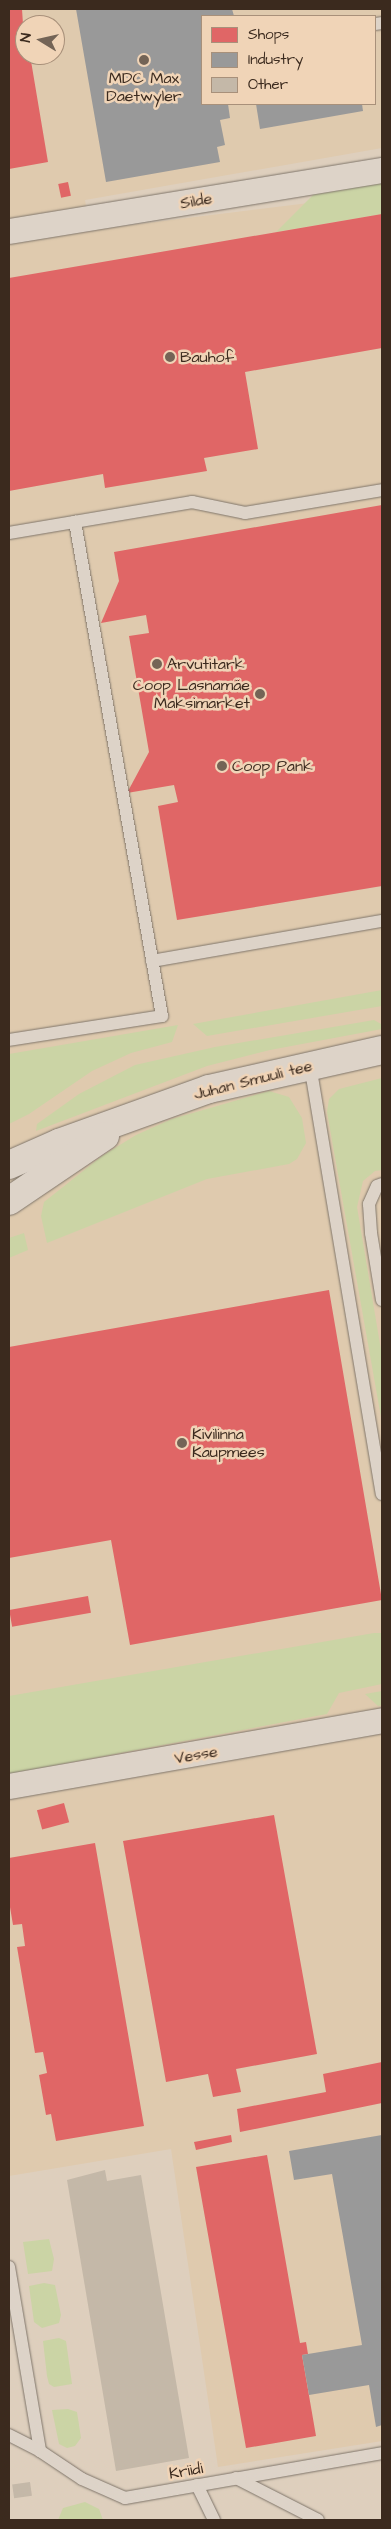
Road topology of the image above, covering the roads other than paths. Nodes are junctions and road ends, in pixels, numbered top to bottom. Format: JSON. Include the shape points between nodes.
{"nodes":[{"id":1,"x":382,"y":170,"type":"edge"},
{"id":2,"x":9,"y":231,"type":"edge"},
{"id":3,"x":382,"y":490,"type":"edge"},
{"id":4,"x":75,"y":522,"type":"junction"},
{"id":5,"x":9,"y":533,"type":"edge"},
{"id":6,"x":382,"y":921,"type":"edge"},
{"id":7,"x":152,"y":961,"type":"junction"},
{"id":8,"x":9,"y":1040,"type":"edge"},
{"id":9,"x":382,"y":1050,"type":"edge"},
{"id":10,"x":310,"y":1065,"type":"junction"},
{"id":11,"x":382,"y":1184,"type":"edge"},
{"id":12,"x":12,"y":1186,"type":"edge"},
{"id":13,"x":382,"y":1300,"type":"edge"},
{"id":14,"x":382,"y":1494,"type":"edge"},
{"id":15,"x":382,"y":1720,"type":"edge"},
{"id":16,"x":9,"y":1786,"type":"edge"},
{"id":17,"x":9,"y":2268,"type":"edge"},
{"id":18,"x":9,"y":2436,"type":"edge"},
{"id":19,"x":40,"y":2451,"type":"junction"},
{"id":20,"x":382,"y":2453,"type":"edge"},
{"id":21,"x":236,"y":2478,"type":"junction"},
{"id":22,"x":197,"y":2485,"type":"junction"},
{"id":23,"x":214,"y":2520,"type":"edge"},
{"id":24,"x":318,"y":2520,"type":"edge"}],
"edges":[{"from":1,"to":2,"type":"street","name":"Silde"},
{"from":3,"to":4,"type":"lane","via":[[244,512],[192,502]]},
{"from":4,"to":5,"type":"lane"},
{"from":4,"to":7,"type":"lane"},
{"from":6,"to":7,"type":"lane"},
{"from":7,"to":8,"type":"lane","via":[[162,1016]]},
{"from":9,"to":10,"type":"main road","name":"Juhan Smuuli tee"},
{"from":10,"to":12,"type":"main road","name":"Juhan Smuuli tee","via":[[209,1089],[59,1143]]},
{"from":10,"to":14,"type":"lane"},
{"from":11,"to":13,"type":"lane","via":[[376,1186],[369,1204]]},
{"from":15,"to":16,"type":"street","name":"Vesse"},
{"from":17,"to":19,"type":"lane"},
{"from":18,"to":19,"type":"lane","name":"Kriidi"},
{"from":19,"to":22,"type":"lane","name":"Kriidi","via":[[82,2478],[125,2498]]},
{"from":20,"to":21,"type":"lane","name":"Kriidi"},
{"from":21,"to":22,"type":"lane","name":"Kriidi"},
{"from":21,"to":24,"type":"lane"},
{"from":22,"to":23,"type":"lane"}]}
